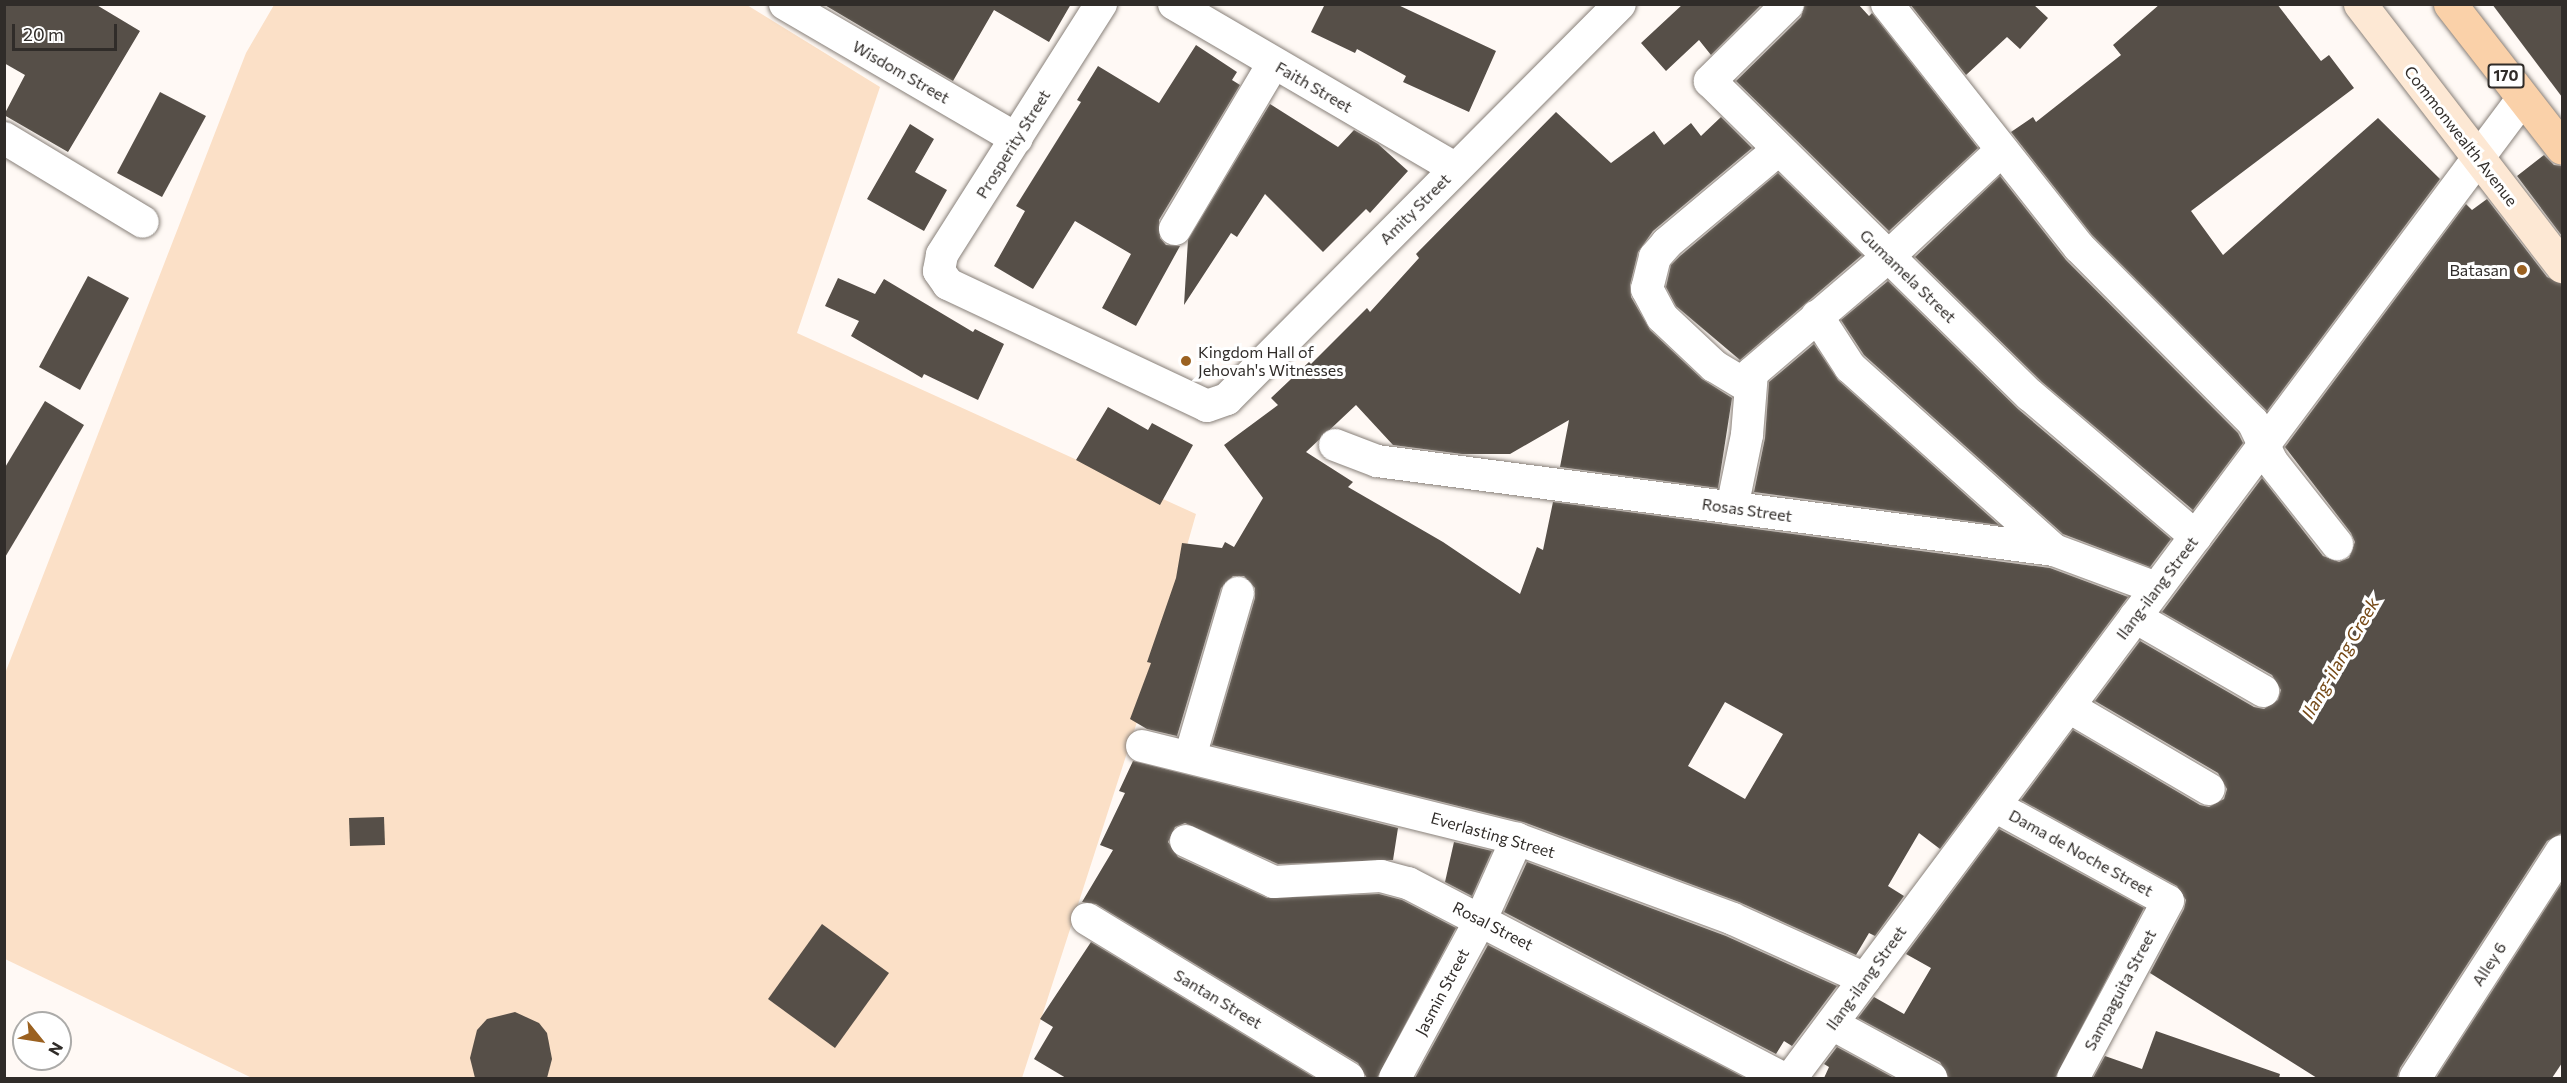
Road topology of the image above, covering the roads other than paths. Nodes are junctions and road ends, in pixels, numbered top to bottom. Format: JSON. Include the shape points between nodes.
{"nodes":[{"id":1,"x":785,"y":4,"type":"edge"},
{"id":2,"x":1101,"y":4,"type":"edge"},
{"id":3,"x":1174,"y":4,"type":"edge"},
{"id":4,"x":1620,"y":4,"type":"edge"},
{"id":5,"x":1788,"y":4,"type":"edge"},
{"id":6,"x":1887,"y":4,"type":"edge"},
{"id":7,"x":2360,"y":4,"type":"edge"},
{"id":8,"x":2450,"y":4,"type":"edge"},
{"id":9,"x":1273,"y":64,"type":"junction"},
{"id":10,"x":2523,"y":98,"type":"junction"},
{"id":11,"x":4,"y":138,"type":"edge"},
{"id":12,"x":1017,"y":138,"type":"junction"},
{"id":13,"x":2562,"y":148,"type":"edge"},
{"id":14,"x":1779,"y":149,"type":"junction"},
{"id":15,"x":2002,"y":150,"type":"junction"},
{"id":16,"x":2478,"y":159,"type":"junction"},
{"id":17,"x":1455,"y":168,"type":"junction"},
{"id":18,"x":143,"y":222,"type":"dead end"},
{"id":19,"x":1175,"y":229,"type":"dead end"},
{"id":20,"x":1888,"y":256,"type":"junction"},
{"id":21,"x":2562,"y":266,"type":"edge"},
{"id":22,"x":1816,"y":316,"type":"junction"},
{"id":23,"x":1749,"y":387,"type":"junction"},
{"id":24,"x":1207,"y":406,"type":"joint"},
{"id":25,"x":1335,"y":445,"type":"dead end"},
{"id":26,"x":2264,"y":445,"type":"junction"},
{"id":27,"x":1732,"y":508,"type":"junction"},
{"id":28,"x":2196,"y":537,"type":"junction"},
{"id":29,"x":2337,"y":544,"type":"dead end"},
{"id":30,"x":2054,"y":550,"type":"junction"},
{"id":31,"x":2156,"y":588,"type":"junction"},
{"id":32,"x":1238,"y":592,"type":"dead end"},
{"id":33,"x":2135,"y":617,"type":"junction"},
{"id":34,"x":2263,"y":692,"type":"dead end"},
{"id":35,"x":2069,"y":707,"type":"junction"},
{"id":36,"x":1142,"y":746,"type":"dead end"},
{"id":37,"x":1190,"y":757,"type":"junction"},
{"id":38,"x":2209,"y":789,"type":"dead end"},
{"id":39,"x":1995,"y":806,"type":"junction"},
{"id":40,"x":1517,"y":839,"type":"junction"},
{"id":41,"x":1186,"y":841,"type":"dead end"},
{"id":42,"x":2562,"y":851,"type":"edge"},
{"id":43,"x":2168,"y":901,"type":"joint"},
{"id":44,"x":1087,"y":919,"type":"dead end"},
{"id":45,"x":1481,"y":919,"type":"junction"},
{"id":46,"x":1865,"y":979,"type":"junction"},
{"id":47,"x":1832,"y":1024,"type":"junction"},
{"id":48,"x":1349,"y":1078,"type":"edge"},
{"id":49,"x":1395,"y":1078,"type":"edge"},
{"id":50,"x":1783,"y":1078,"type":"edge"},
{"id":51,"x":1791,"y":1078,"type":"edge"},
{"id":52,"x":1931,"y":1078,"type":"edge"},
{"id":53,"x":2073,"y":1078,"type":"edge"},
{"id":54,"x":2415,"y":1078,"type":"edge"}],
"edges":[{"from":1,"to":12,"type":"street","name":"Wisdom Street"},
{"from":2,"to":12,"type":"street","name":"Prosperity Street"},
{"from":3,"to":9,"type":"street","name":"Faith Street"},
{"from":4,"to":17,"type":"street","name":"Amity Street"},
{"from":5,"to":14,"type":"street","name":"Gumamela Street","via":[[1710,81]]},
{"from":6,"to":15,"type":"street"},
{"from":7,"to":16,"type":"street","name":"Commonwealth Avenue"},
{"from":8,"to":10,"type":"main road","number":"170"},
{"from":9,"to":17,"type":"street","name":"Faith Street"},
{"from":9,"to":19,"type":"street"},
{"from":10,"to":13,"type":"main road","number":"170"},
{"from":10,"to":16,"type":"street","name":"Ilang-ilang Street"},
{"from":11,"to":18,"type":"street"},
{"from":12,"to":24,"type":"street","name":"Prosperity Street","via":[[942,255],[939,271],[948,284]]},
{"from":14,"to":20,"type":"street","name":"Gumamela Street"},
{"from":14,"to":23,"type":"street","via":[[1667,243],[1655,257],[1647,289],[1662,317],[1714,366]]},
{"from":15,"to":20,"type":"street"},
{"from":15,"to":26,"type":"street","via":[[2079,247],[2253,422]]},
{"from":16,"to":21,"type":"street","name":"Commonwealth Avenue"},
{"from":16,"to":26,"type":"street","name":"Ilang-ilang Street"},
{"from":17,"to":24,"type":"street","name":"Amity Street","via":[[1227,399]]},
{"from":20,"to":22,"type":"street"},
{"from":20,"to":28,"type":"street","name":"Gumamela Street","via":[[2030,395]]},
{"from":22,"to":23,"type":"street","via":[[1757,366]]},
{"from":22,"to":30,"type":"street","via":[[1850,367]]},
{"from":23,"to":27,"type":"street","via":[[1747,435]]},
{"from":25,"to":27,"type":"street","name":"Rosas Street","via":[[1377,462]]},
{"from":26,"to":28,"type":"street","name":"Ilang-ilang Street"},
{"from":26,"to":29,"type":"street","via":[[2272,462]]},
{"from":27,"to":30,"type":"street","name":"Rosas Street"},
{"from":28,"to":31,"type":"street","name":"Ilang-ilang Street"},
{"from":30,"to":31,"type":"street","name":"Rosas Street"},
{"from":31,"to":33,"type":"street","name":"Ilang-ilang Street"},
{"from":32,"to":37,"type":"street"},
{"from":33,"to":34,"type":"street"},
{"from":33,"to":35,"type":"street","name":"Ilang-ilang Street"},
{"from":35,"to":38,"type":"street"},
{"from":35,"to":39,"type":"street","name":"Ilang-ilang Street"},
{"from":36,"to":37,"type":"street","name":"Everlasting Street"},
{"from":37,"to":40,"type":"street","name":"Everlasting Street"},
{"from":39,"to":43,"type":"street","name":"Dama de Noche Street"},
{"from":39,"to":46,"type":"street","name":"Ilang-ilang Street"},
{"from":40,"to":45,"type":"street","name":"Jasmin Street"},
{"from":40,"to":46,"type":"street","name":"Everlasting Street","via":[[1733,919]]},
{"from":41,"to":45,"type":"street","name":"Rosal Street","via":[[1274,882],[1382,876],[1408,883]]},
{"from":42,"to":54,"type":"street","name":"Alley 6"},
{"from":43,"to":53,"type":"street","name":"Sampaguita Street"},
{"from":44,"to":48,"type":"street","name":"Santan Street"},
{"from":45,"to":49,"type":"street","name":"Jasmin Street"},
{"from":45,"to":50,"type":"street","name":"Rosal Street"},
{"from":46,"to":47,"type":"street","name":"Ilang-ilang Street"},
{"from":47,"to":51,"type":"street","name":"Ilang-ilang Street"},
{"from":47,"to":52,"type":"street"}]}
